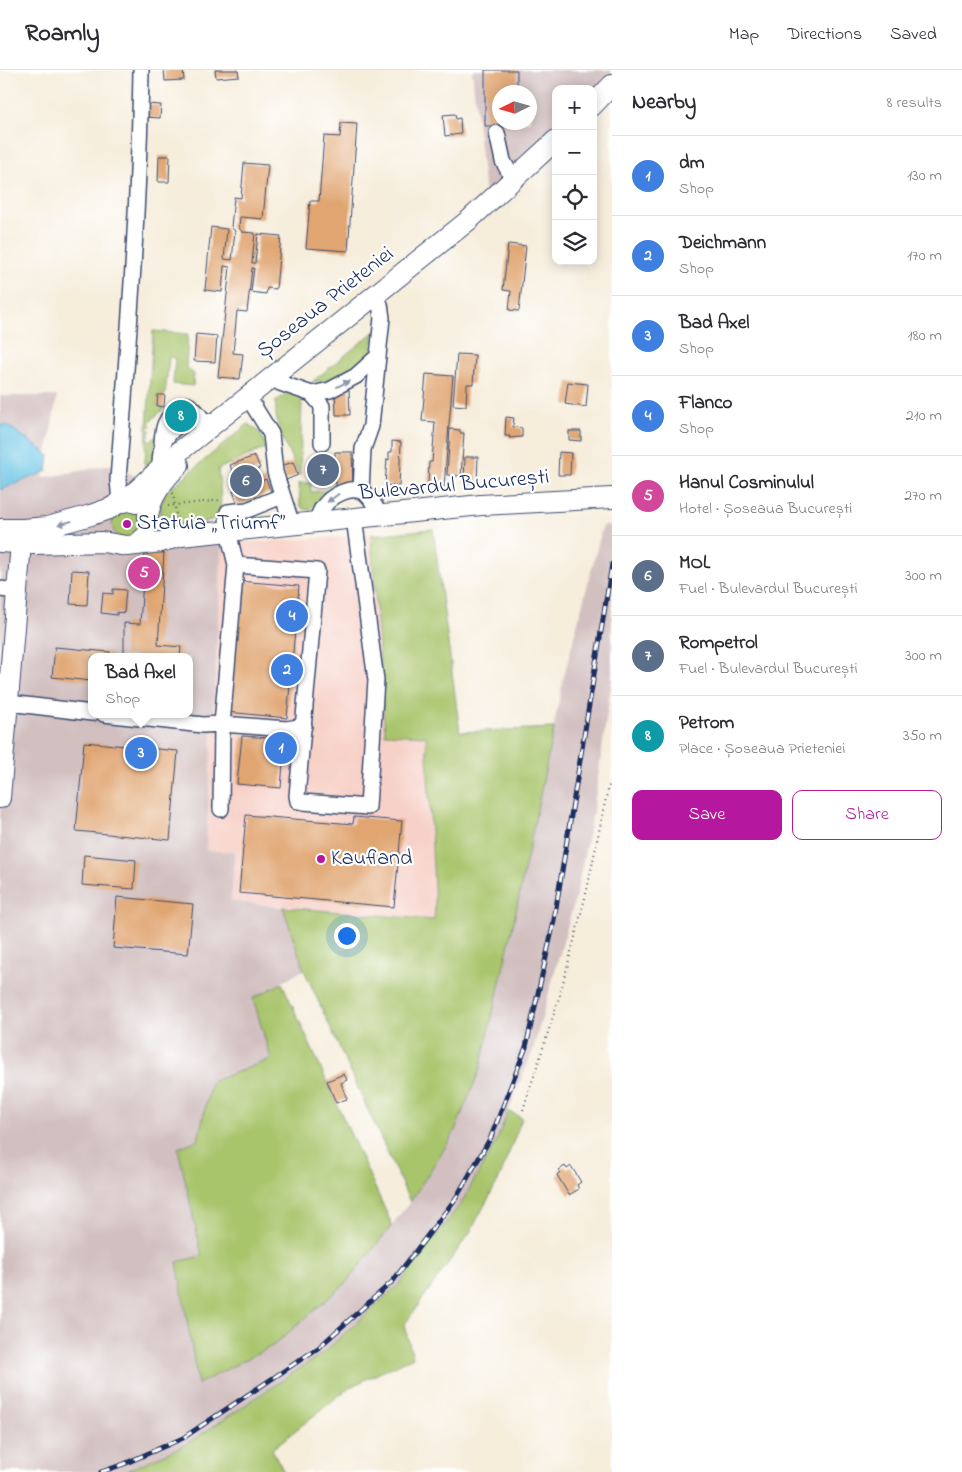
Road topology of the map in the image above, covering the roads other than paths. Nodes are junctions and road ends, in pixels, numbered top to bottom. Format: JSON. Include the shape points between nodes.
{"nodes":[{"id":1,"x":141,"y":70,"type":"edge"},
{"id":2,"x":612,"y":85,"type":"edge"},
{"id":3,"x":597,"y":101,"type":"edge"},
{"id":4,"x":612,"y":101,"type":"edge"},
{"id":5,"x":597,"y":116,"type":"edge"},
{"id":6,"x":497,"y":133,"type":"dead end"},
{"id":7,"x":552,"y":144,"type":"edge"},
{"id":8,"x":552,"y":160,"type":"edge"},
{"id":9,"x":513,"y":179,"type":"junction"},
{"id":10,"x":380,"y":304,"type":"junction"},
{"id":11,"x":378,"y":356,"type":"junction"},
{"id":12,"x":280,"y":383,"type":"junction"},
{"id":13,"x":312,"y":394,"type":"junction"},
{"id":14,"x":252,"y":405,"type":"junction"},
{"id":15,"x":208,"y":422,"type":"junction"},
{"id":16,"x":322,"y":443,"type":"dead end"},
{"id":17,"x":166,"y":461,"type":"junction"},
{"id":18,"x":361,"y":491,"type":"junction"},
{"id":19,"x":282,"y":496,"type":"junction"},
{"id":20,"x":612,"y":498,"type":"edge"},
{"id":21,"x":119,"y":504,"type":"junction"},
{"id":22,"x":380,"y":516,"type":"junction"},
{"id":23,"x":148,"y":518,"type":"junction"},
{"id":24,"x":354,"y":518,"type":"junction"},
{"id":25,"x":316,"y":522,"type":"junction"},
{"id":26,"x":292,"y":524,"type":"junction"},
{"id":27,"x":0,"y":529,"type":"edge"},
{"id":28,"x":179,"y":531,"type":"junction"},
{"id":29,"x":228,"y":532,"type":"junction"},
{"id":30,"x":22,"y":537,"type":"junction"},
{"id":31,"x":0,"y":542,"type":"edge"},
{"id":32,"x":127,"y":545,"type":"junction"},
{"id":33,"x":236,"y":565,"type":"junction"},
{"id":34,"x":9,"y":590,"type":"edge"},
{"id":35,"x":9,"y":703,"type":"junction"},
{"id":36,"x":88,"y":713,"type":"edge"},
{"id":37,"x":137,"y":718,"type":"edge"},
{"id":38,"x":222,"y":724,"type":"junction"},
{"id":39,"x":304,"y":726,"type":"junction"},
{"id":40,"x":0,"y":798,"type":"edge"},
{"id":41,"x":221,"y":809,"type":"dead end"}],
"edges":[{"from":1,"to":21,"type":"street"},
{"from":2,"to":3,"type":"main road"},
{"from":4,"to":5,"type":"main road"},
{"from":6,"to":9,"type":"street","via":[[503,161]]},
{"from":7,"to":9,"type":"main road","name":"Șoseaua Prieteniei"},
{"from":8,"to":10,"type":"main road","name":"Șoseaua Prieteniei","via":[[478,226]]},
{"from":9,"to":15,"type":"main road","name":"Șoseaua Prieteniei","via":[[469,220]]},
{"from":10,"to":11,"type":"street","via":[[382,318]]},
{"from":10,"to":12,"type":"main road","name":"Șoseaua Prieteniei"},
{"from":13,"to":11,"type":"street","one_way":true,"via":[[344,384]]},
{"from":11,"to":18,"type":"street","via":[[371,426],[363,449]]},
{"from":12,"to":13,"type":"street"},
{"from":12,"to":14,"type":"main road","name":"Șoseaua Prieteniei"},
{"from":13,"to":16,"type":"street","via":[[322,406]]},
{"from":14,"to":17,"type":"main road","name":"Șoseaua Prieteniei"},
{"from":14,"to":19,"type":"street","via":[[271,434],[275,472]]},
{"from":15,"to":17,"type":"main road","name":"Șoseaua Prieteniei"},
{"from":15,"to":17,"type":"street","via":[[187,405],[170,415],[165,423]]},
{"from":17,"to":21,"type":"main road","name":"Șoseaua Prieteniei"},
{"from":17,"to":23,"type":"main road","name":"Șoseaua Prieteniei"},
{"from":18,"to":22,"type":"street","via":[[372,499]]},
{"from":18,"to":25,"type":"street","one_way":true,"via":[[346,491],[334,496],[322,508]]},
{"from":19,"to":26,"type":"street"},
{"from":19,"to":29,"type":"street","via":[[247,510],[228,512]]},
{"from":20,"to":22,"type":"main road","name":"Bulevardul București","via":[[481,505]]},
{"from":21,"to":23,"type":"main road","via":[[139,505]]},
{"from":21,"to":30,"type":"main road","one_way":true},
{"from":21,"to":32,"type":"main road","via":[[106,517],[105,528],[110,538]]},
{"from":22,"to":24,"type":"main road","name":"Bulevardul București"},
{"from":23,"to":28,"type":"main road","via":[[166,530]]},
{"from":23,"to":32,"type":"main road","via":[[146,535]]},
{"from":24,"to":25,"type":"main road","name":"Bulevardul București"},
{"from":24,"to":39,"type":"street","via":[[376,680],[368,807],[298,801]]},
{"from":25,"to":26,"type":"main road","name":"Bulevardul București"},
{"from":26,"to":29,"type":"main road","name":"Bulevardul București"},
{"from":27,"to":30,"type":"main road"},
{"from":28,"to":29,"type":"main road","name":"Bulevardul București"},
{"from":28,"to":32,"type":"main road","name":"Bulevardul București","via":[[152,544]]},
{"from":29,"to":33,"type":"street"},
{"from":30,"to":31,"type":"main road"},
{"from":30,"to":32,"type":"main road","name":"Bulevardul București"},
{"from":30,"to":34,"type":"main road"},
{"from":33,"to":38,"type":"street"},
{"from":33,"to":39,"type":"street","via":[[317,571]]},
{"from":34,"to":35,"type":"main road"},
{"from":35,"to":36,"type":"street"},
{"from":35,"to":40,"type":"main road"},
{"from":37,"to":38,"type":"street","via":[[203,726]]},
{"from":38,"to":39,"type":"street","via":[[287,729]]},
{"from":38,"to":41,"type":"street"}]}
